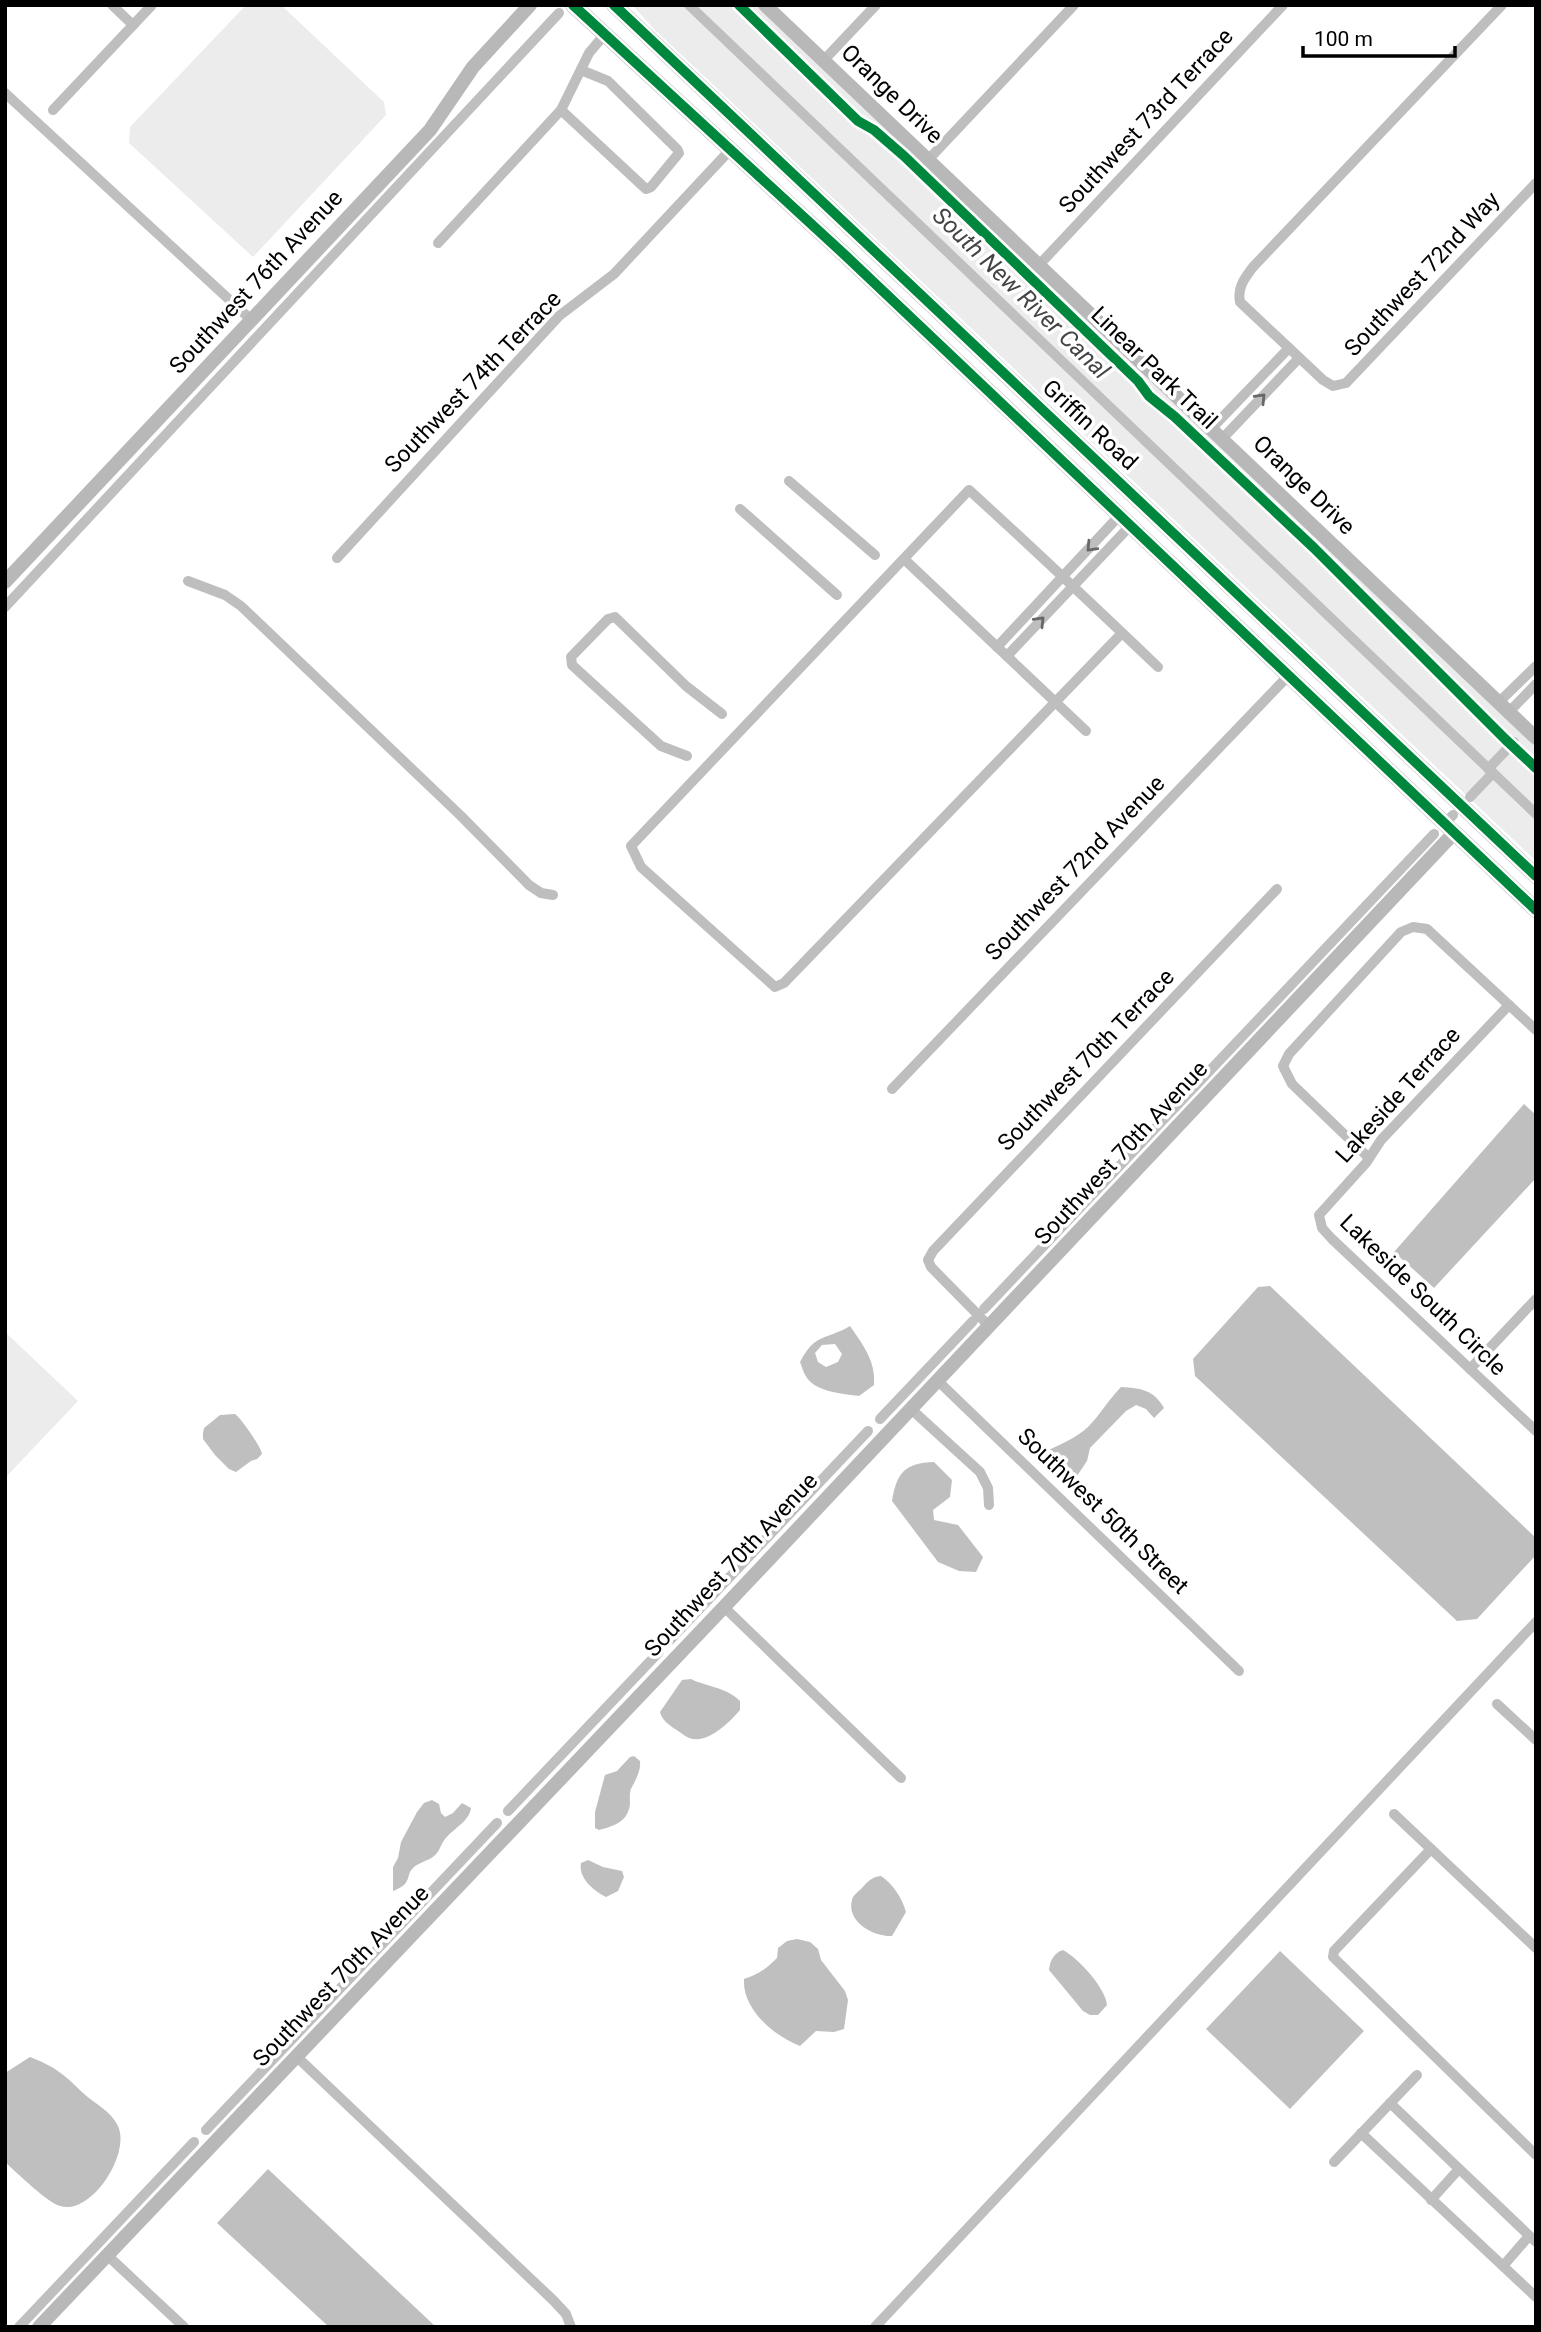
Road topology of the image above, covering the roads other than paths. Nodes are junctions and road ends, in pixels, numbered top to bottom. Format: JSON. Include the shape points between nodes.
{"nodes":[{"id":1,"x":112,"y":5,"type":"edge"},
{"id":2,"x":152,"y":5,"type":"edge"},
{"id":3,"x":530,"y":5,"type":"edge"},
{"id":4,"x":573,"y":5,"type":"edge"},
{"id":5,"x":614,"y":5,"type":"edge"},
{"id":6,"x":765,"y":5,"type":"edge"},
{"id":7,"x":876,"y":5,"type":"edge"},
{"id":8,"x":1074,"y":5,"type":"edge"},
{"id":9,"x":1283,"y":5,"type":"edge"},
{"id":10,"x":1503,"y":5,"type":"edge"},
{"id":11,"x":133,"y":25,"type":"junction"},
{"id":12,"x":605,"y":34,"type":"junction"},
{"id":13,"x":824,"y":60,"type":"junction"},
{"id":14,"x":581,"y":70,"type":"junction"},
{"id":15,"x":53,"y":110,"type":"dead end"},
{"id":16,"x":561,"y":110,"type":"junction"},
{"id":17,"x":738,"y":121,"type":"junction"},
{"id":18,"x":706,"y":125,"type":"junction"},
{"id":19,"x":731,"y":149,"type":"junction"},
{"id":20,"x":770,"y":151,"type":"junction"},
{"id":21,"x":928,"y":160,"type":"junction"},
{"id":22,"x":1536,"y":183,"type":"edge"},
{"id":23,"x":438,"y":243,"type":"dead end"},
{"id":24,"x":1039,"y":265,"type":"junction"},
{"id":25,"x":1289,"y":348,"type":"junction"},
{"id":26,"x":1299,"y":358,"type":"junction"},
{"id":27,"x":1217,"y":434,"type":"junction"},
{"id":28,"x":789,"y":481,"type":"dead end"},
{"id":29,"x":740,"y":509,"type":"dead end"},
{"id":30,"x":1125,"y":521,"type":"junction"},
{"id":31,"x":875,"y":555,"type":"dead end"},
{"id":32,"x":337,"y":558,"type":"dead end"},
{"id":33,"x":904,"y":559,"type":"junction"},
{"id":34,"x":1063,"y":577,"type":"junction"},
{"id":35,"x":187,"y":581,"type":"dead end"},
{"id":36,"x":5,"y":582,"type":"edge"},
{"id":37,"x":1073,"y":586,"type":"junction"},
{"id":38,"x":838,"y":595,"type":"dead end"},
{"id":39,"x":1122,"y":632,"type":"junction"},
{"id":40,"x":997,"y":647,"type":"junction"},
{"id":41,"x":1007,"y":656,"type":"junction"},
{"id":42,"x":1536,"y":666,"type":"edge"},
{"id":43,"x":1158,"y":667,"type":"dead end"},
{"id":44,"x":1287,"y":676,"type":"junction"},
{"id":45,"x":1536,"y":684,"type":"edge"},
{"id":46,"x":1055,"y":702,"type":"junction"},
{"id":47,"x":1504,"y":707,"type":"junction"},
{"id":48,"x":722,"y":714,"type":"dead end"},
{"id":49,"x":1086,"y":732,"type":"dead end"},
{"id":50,"x":1536,"y":738,"type":"edge"},
{"id":51,"x":687,"y":756,"type":"dead end"},
{"id":52,"x":1460,"y":805,"type":"junction"},
{"id":53,"x":1426,"y":806,"type":"junction"},
{"id":54,"x":1454,"y":833,"type":"junction"},
{"id":55,"x":1502,"y":844,"type":"junction"},
{"id":56,"x":1536,"y":876,"type":"edge"},
{"id":57,"x":1277,"y":889,"type":"dead end"},
{"id":58,"x":553,"y":895,"type":"dead end"},
{"id":59,"x":1536,"y":910,"type":"edge"},
{"id":60,"x":1509,"y":1005,"type":"junction"},
{"id":61,"x":1536,"y":1030,"type":"edge"},
{"id":62,"x":892,"y":1089,"type":"dead end"},
{"id":63,"x":1369,"y":1158,"type":"junction"},
{"id":64,"x":1319,"y":1214,"type":"joint"},
{"id":65,"x":1536,"y":1299,"type":"edge"},
{"id":66,"x":989,"y":1326,"type":"junction"},
{"id":67,"x":1470,"y":1369,"type":"junction"},
{"id":68,"x":938,"y":1381,"type":"junction"},
{"id":69,"x":911,"y":1409,"type":"junction"},
{"id":70,"x":1536,"y":1431,"type":"edge"},
{"id":71,"x":989,"y":1506,"type":"dead end"},
{"id":72,"x":724,"y":1607,"type":"junction"},
{"id":73,"x":1239,"y":1671,"type":"dead end"},
{"id":74,"x":1497,"y":1704,"type":"dead end"},
{"id":75,"x":1536,"y":1740,"type":"edge"},
{"id":76,"x":901,"y":1778,"type":"dead end"},
{"id":77,"x":1394,"y":1814,"type":"dead end"},
{"id":78,"x":1431,"y":1849,"type":"junction"},
{"id":79,"x":1536,"y":1948,"type":"edge"},
{"id":80,"x":296,"y":2056,"type":"junction"},
{"id":81,"x":1416,"y":2075,"type":"dead end"},
{"id":82,"x":1390,"y":2103,"type":"junction"},
{"id":83,"x":1361,"y":2133,"type":"junction"},
{"id":84,"x":1536,"y":2155,"type":"edge"},
{"id":85,"x":1334,"y":2162,"type":"dead end"},
{"id":86,"x":1459,"y":2169,"type":"junction"},
{"id":87,"x":1431,"y":2200,"type":"junction"},
{"id":88,"x":1532,"y":2239,"type":"edge"},
{"id":89,"x":107,"y":2255,"type":"junction"},
{"id":90,"x":1503,"y":2266,"type":"junction"},
{"id":91,"x":1536,"y":2297,"type":"edge"},
{"id":92,"x":39,"y":2327,"type":"edge"},
{"id":93,"x":184,"y":2327,"type":"edge"},
{"id":94,"x":571,"y":2327,"type":"edge"}],
"edges":[{"from":1,"to":11,"type":"street"},
{"from":2,"to":11,"type":"street"},
{"from":3,"to":36,"type":"street","name":"Southwest 76th Avenue","via":[[473,67],[430,130]]},
{"from":4,"to":12,"type":"main road","name":"Griffin Road"},
{"from":5,"to":17,"type":"main road","name":"Griffin Road"},
{"from":6,"to":13,"type":"street","name":"Orange Drive"},
{"from":7,"to":13,"type":"street"},
{"from":8,"to":21,"type":"street"},
{"from":9,"to":24,"type":"street","name":"Southwest 73rd Terrace"},
{"from":10,"to":25,"type":"street","via":[[1242,281],[1240,302]]},
{"from":11,"to":15,"type":"street"},
{"from":12,"to":14,"type":"street"},
{"from":12,"to":18,"type":"main road","name":"Griffin Road"},
{"from":13,"to":21,"type":"street","name":"Orange Drive"},
{"from":14,"to":16,"type":"street"},
{"from":14,"to":16,"type":"street","via":[[608,80],[678,153],[646,189]]},
{"from":16,"to":23,"type":"street"},
{"from":17,"to":18,"type":"main road","via":[[726,127]]},
{"from":17,"to":20,"type":"main road","name":"Griffin Road"},
{"from":18,"to":19,"type":"main road","name":"Griffin Road"},
{"from":19,"to":20,"type":"main road","via":[[745,145]]},
{"from":19,"to":30,"type":"main road","name":"Griffin Road"},
{"from":19,"to":32,"type":"street","name":"Southwest 74th Terrace","via":[[614,274],[559,316]]},
{"from":20,"to":52,"type":"main road","name":"Griffin Road"},
{"from":21,"to":24,"type":"street","name":"Orange Drive"},
{"from":22,"to":26,"type":"street","name":"Southwest 72nd Way","via":[[1352,379],[1333,386]]},
{"from":24,"to":27,"type":"street","name":"Orange Drive"},
{"from":25,"to":26,"type":"street"},
{"from":25,"to":27,"type":"street"},
{"from":27,"to":26,"type":"street","one_way":true},
{"from":27,"to":47,"type":"street","name":"Orange Drive"},
{"from":28,"to":31,"type":"street"},
{"from":29,"to":38,"type":"street"},
{"from":30,"to":34,"type":"street","one_way":true},
{"from":30,"to":37,"type":"street"},
{"from":30,"to":44,"type":"main road","name":"Griffin Road"},
{"from":33,"to":34,"type":"street","via":[[969,490]]},
{"from":33,"to":40,"type":"street"},
{"from":33,"to":46,"type":"street","via":[[631,846],[641,867],[775,986],[784,983]]},
{"from":34,"to":37,"type":"street"},
{"from":34,"to":40,"type":"street"},
{"from":35,"to":58,"type":"street","via":[[241,606],[529,885]]},
{"from":37,"to":39,"type":"street"},
{"from":41,"to":37,"type":"street","one_way":true},
{"from":39,"to":43,"type":"street"},
{"from":39,"to":46,"type":"street"},
{"from":40,"to":41,"type":"street"},
{"from":41,"to":46,"type":"street"},
{"from":42,"to":47,"type":"street"},
{"from":44,"to":53,"type":"main road","name":"Griffin Road"},
{"from":44,"to":62,"type":"street","name":"Southwest 72nd Avenue"},
{"from":45,"to":47,"type":"street"},
{"from":46,"to":49,"type":"street"},
{"from":47,"to":50,"type":"street","name":"Orange Drive"},
{"from":48,"to":51,"type":"street","via":[[615,617],[572,657],[572,665],[661,746]]},
{"from":52,"to":53,"type":"main road","via":[[1448,811]]},
{"from":52,"to":55,"type":"main road","name":"Griffin Road"},
{"from":53,"to":54,"type":"main road","name":"Griffin Road"},
{"from":54,"to":55,"type":"main road","via":[[1479,832]]},
{"from":54,"to":59,"type":"main road","name":"Griffin Road"},
{"from":54,"to":66,"type":"street","name":"Southwest 70th Avenue"},
{"from":55,"to":56,"type":"main road","name":"Griffin Road"},
{"from":57,"to":66,"type":"street","name":"Southwest 70th Terrace","via":[[933,1251],[928,1260],[931,1267]]},
{"from":60,"to":61,"type":"street"},
{"from":60,"to":63,"type":"street","name":"Lakeside Terrace"},
{"from":60,"to":63,"type":"street","via":[[1427,929],[1413,927],[1402,932],[1289,1054],[1283,1066],[1292,1084]]},
{"from":63,"to":64,"type":"street","name":"Lakeside Terrace"},
{"from":64,"to":67,"type":"street","name":"Lakeside South Circle","via":[[1322,1228],[1332,1239]]},
{"from":65,"to":67,"type":"street"},
{"from":66,"to":68,"type":"street","name":"Southwest 70th Avenue"},
{"from":67,"to":70,"type":"street","name":"Lakeside South Circle"},
{"from":68,"to":69,"type":"street","name":"Southwest 70th Avenue"},
{"from":68,"to":73,"type":"street","name":"Southwest 50th Street"},
{"from":69,"to":71,"type":"street","via":[[980,1472],[988,1488]]},
{"from":69,"to":72,"type":"street","name":"Southwest 70th Avenue"},
{"from":72,"to":76,"type":"street"},
{"from":72,"to":80,"type":"street","name":"Southwest 70th Avenue"},
{"from":74,"to":75,"type":"street"},
{"from":77,"to":78,"type":"street"},
{"from":78,"to":79,"type":"street"},
{"from":78,"to":84,"type":"street","via":[[1333,1957]]},
{"from":80,"to":89,"type":"street","name":"Southwest 70th Avenue"},
{"from":80,"to":94,"type":"street","via":[[554,2301]]},
{"from":81,"to":82,"type":"street"},
{"from":82,"to":83,"type":"street"},
{"from":82,"to":86,"type":"street"},
{"from":83,"to":85,"type":"street"},
{"from":83,"to":87,"type":"street"},
{"from":86,"to":87,"type":"street"},
{"from":86,"to":88,"type":"street"},
{"from":87,"to":90,"type":"street"},
{"from":88,"to":90,"type":"street"},
{"from":89,"to":92,"type":"street","name":"Southwest 70th Avenue"},
{"from":89,"to":93,"type":"street"},
{"from":90,"to":91,"type":"street"}]}
